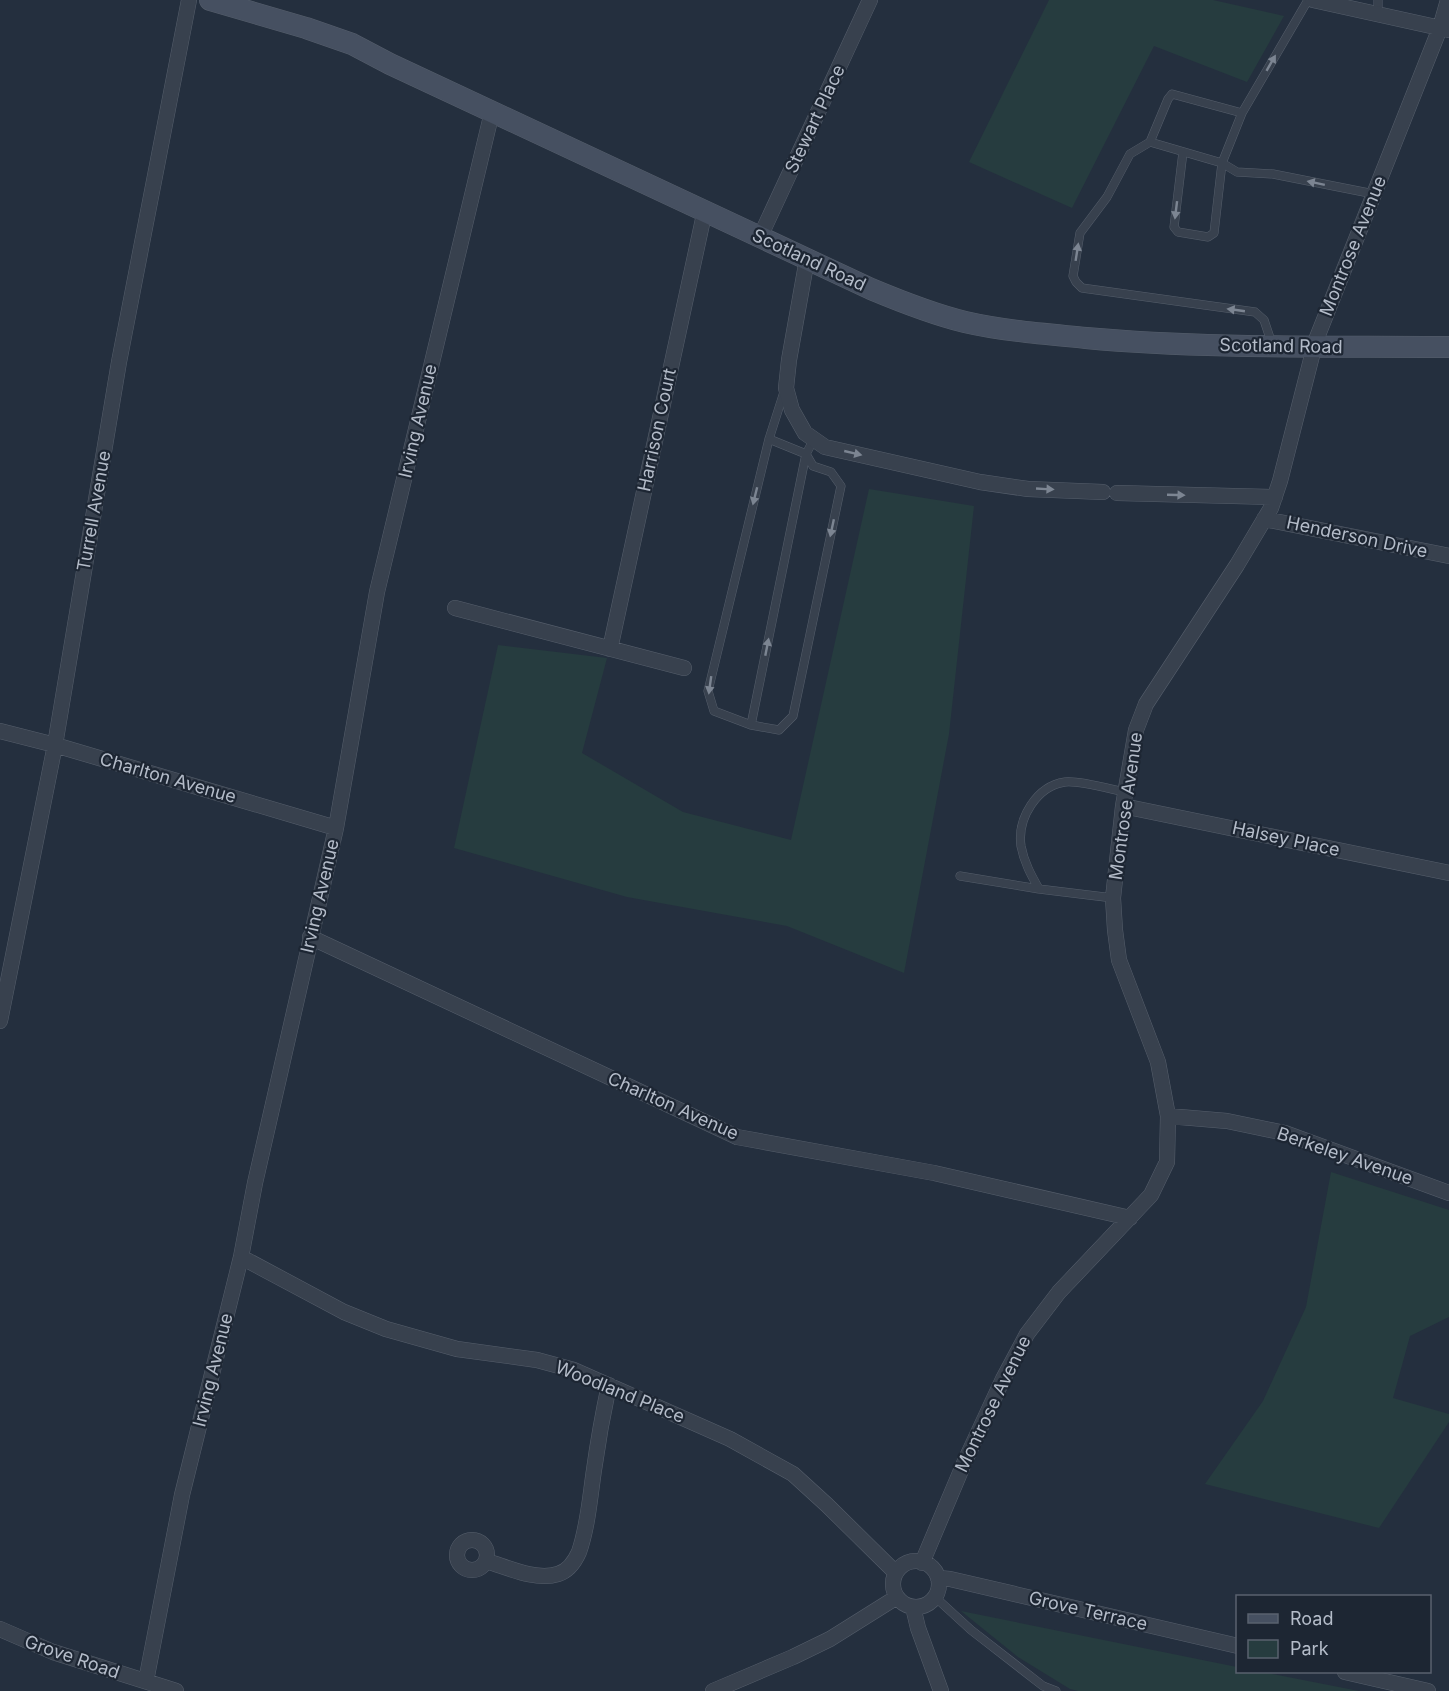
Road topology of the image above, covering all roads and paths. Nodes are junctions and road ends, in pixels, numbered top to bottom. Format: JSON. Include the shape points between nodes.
{"nodes":[{"id":1,"x":189,"y":0,"type":"edge"},
{"id":2,"x":210,"y":0,"type":"edge"},
{"id":3,"x":870,"y":0,"type":"edge"},
{"id":4,"x":1308,"y":0,"type":"edge"},
{"id":5,"x":1313,"y":0,"type":"edge"},
{"id":6,"x":1448,"y":0,"type":"edge"},
{"id":7,"x":1330,"y":2,"type":"edge"},
{"id":8,"x":1378,"y":7,"type":"edge"},
{"id":9,"x":1444,"y":29,"type":"edge"},
{"id":10,"x":492,"y":112,"type":"junction"},
{"id":11,"x":1242,"y":113,"type":"junction"},
{"id":12,"x":1150,"y":142,"type":"junction"},
{"id":13,"x":1184,"y":152,"type":"junction"},
{"id":14,"x":1222,"y":163,"type":"junction"},
{"id":15,"x":1374,"y":195,"type":"junction"},
{"id":16,"x":705,"y":210,"type":"junction"},
{"id":17,"x":760,"y":237,"type":"junction"},
{"id":18,"x":807,"y":259,"type":"junction"},
{"id":19,"x":1272,"y":346,"type":"junction"},
{"id":20,"x":1314,"y":346,"type":"junction"},
{"id":21,"x":1449,"y":347,"type":"edge"},
{"id":22,"x":786,"y":388,"type":"junction"},
{"id":23,"x":769,"y":439,"type":"junction"},
{"id":24,"x":814,"y":439,"type":"junction"},
{"id":25,"x":806,"y":454,"type":"junction"},
{"id":26,"x":1275,"y":497,"type":"junction"},
{"id":27,"x":1264,"y":519,"type":"junction"},
{"id":28,"x":1449,"y":556,"type":"edge"},
{"id":29,"x":455,"y":608,"type":"dead end"},
{"id":30,"x":610,"y":649,"type":"junction"},
{"id":31,"x":684,"y":668,"type":"dead end"},
{"id":32,"x":751,"y":725,"type":"junction"},
{"id":33,"x":0,"y":731,"type":"edge"},
{"id":34,"x":55,"y":745,"type":"junction"},
{"id":35,"x":1124,"y":799,"type":"junction"},
{"id":36,"x":336,"y":828,"type":"junction"},
{"id":37,"x":1449,"y":873,"type":"edge"},
{"id":38,"x":960,"y":876,"type":"dead end"},
{"id":39,"x":1039,"y":889,"type":"junction"},
{"id":40,"x":1113,"y":898,"type":"junction"},
{"id":41,"x":310,"y":937,"type":"junction"},
{"id":42,"x":0,"y":1021,"type":"edge"},
{"id":43,"x":1168,"y":1116,"type":"junction"},
{"id":44,"x":1449,"y":1193,"type":"edge"},
{"id":45,"x":1130,"y":1218,"type":"junction"},
{"id":46,"x":241,"y":1257,"type":"junction"},
{"id":47,"x":609,"y":1385,"type":"junction"},
{"id":48,"x":486,"y":1561,"type":"dead end"},
{"id":49,"x":922,"y":1563,"type":"junction"},
{"id":50,"x":896,"y":1573,"type":"junction"},
{"id":51,"x":938,"y":1578,"type":"junction"},
{"id":52,"x":897,"y":1597,"type":"junction"},
{"id":53,"x":935,"y":1597,"type":"junction"},
{"id":54,"x":913,"y":1607,"type":"junction"},
{"id":55,"x":0,"y":1629,"type":"edge"},
{"id":56,"x":1236,"y":1646,"type":"edge"},
{"id":57,"x":1353,"y":1673,"type":"edge"},
{"id":58,"x":146,"y":1681,"type":"junction"},
{"id":59,"x":176,"y":1691,"type":"edge"},
{"id":60,"x":713,"y":1691,"type":"edge"},
{"id":61,"x":941,"y":1691,"type":"edge"},
{"id":62,"x":1056,"y":1691,"type":"edge"},
{"id":63,"x":1428,"y":1691,"type":"edge"}],
"edges":[{"from":1,"to":34,"type":"street","name":"Turrell Avenue","via":[[119,362]]},
{"from":2,"to":10,"type":"main road","name":"Scotland Road","via":[[352,44]]},
{"from":3,"to":17,"type":"street","name":"Stewart Place"},
{"from":11,"to":4,"type":"lane","one_way":true},
{"from":5,"to":7,"type":"street"},
{"from":6,"to":9,"type":"street","name":"Montrose Avenue"},
{"from":7,"to":8,"type":"street"},
{"from":8,"to":9,"type":"street"},
{"from":9,"to":15,"type":"street","name":"Montrose Avenue"},
{"from":10,"to":16,"type":"main road","name":"Scotland Road"},
{"from":10,"to":36,"type":"street","name":"Irving Avenue","via":[[377,592]]},
{"from":11,"to":12,"type":"lane","via":[[1173,94]]},
{"from":11,"to":14,"type":"lane"},
{"from":12,"to":13,"type":"lane"},
{"from":19,"to":12,"type":"lane","one_way":true,"via":[[1264,320],[1255,312],[1082,288],[1076,282],[1073,276],[1080,233],[1107,197],[1130,154]]},
{"from":13,"to":14,"type":"lane"},
{"from":13,"to":14,"type":"lane","one_way":true,"via":[[1174,227],[1178,232],[1208,237],[1214,233]]},
{"from":15,"to":14,"type":"lane","one_way":true,"via":[[1273,174],[1237,172]]},
{"from":15,"to":20,"type":"street","name":"Montrose Avenue"},
{"from":16,"to":17,"type":"main road","name":"Scotland Road"},
{"from":16,"to":30,"type":"street","name":"Harrison Court"},
{"from":17,"to":18,"type":"main road","name":"Scotland Road"},
{"from":18,"to":19,"type":"main road","name":"Scotland Road","via":[[918,308],[966,322],[1125,341]]},
{"from":18,"to":22,"type":"street"},
{"from":19,"to":20,"type":"main road","name":"Scotland Road"},
{"from":20,"to":21,"type":"main road","name":"Scotland Road"},
{"from":20,"to":26,"type":"street","name":"Montrose Avenue"},
{"from":22,"to":23,"type":"lane"},
{"from":22,"to":24,"type":"street","via":[[792,410],[805,433]]},
{"from":23,"to":25,"type":"lane"},
{"from":23,"to":32,"type":"lane","one_way":true,"via":[[708,691],[714,711]]},
{"from":24,"to":25,"type":"lane"},
{"from":24,"to":26,"type":"street","one_way":true,"via":[[825,447],[1028,489]]},
{"from":32,"to":25,"type":"lane","one_way":true},
{"from":25,"to":32,"type":"lane","one_way":true,"via":[[813,466],[831,472],[841,486],[793,716],[779,730]]},
{"from":26,"to":27,"type":"street","name":"Montrose Avenue"},
{"from":27,"to":28,"type":"street","name":"Henderson Drive"},
{"from":27,"to":35,"type":"street","name":"Montrose Avenue","via":[[1146,704],[1136,730]]},
{"from":29,"to":30,"type":"street"},
{"from":30,"to":31,"type":"street"},
{"from":33,"to":34,"type":"street","name":"Charlton Avenue"},
{"from":34,"to":36,"type":"street","name":"Charlton Avenue"},
{"from":34,"to":42,"type":"street","name":"Turrell Avenue"},
{"from":35,"to":37,"type":"street","name":"Halsey Place"},
{"from":35,"to":39,"type":"lane","via":[[1067,782],[1041,791],[1022,826],[1021,844]]},
{"from":35,"to":40,"type":"street","name":"Montrose Avenue"},
{"from":36,"to":41,"type":"street","name":"Irving Avenue"},
{"from":38,"to":39,"type":"lane"},
{"from":39,"to":40,"type":"lane"},
{"from":40,"to":43,"type":"street","name":"Montrose Avenue","via":[[1119,960],[1158,1062]]},
{"from":41,"to":45,"type":"street","name":"Charlton Avenue","via":[[737,1137],[934,1173]]},
{"from":41,"to":46,"type":"street","name":"Irving Avenue"},
{"from":43,"to":44,"type":"street","name":"Berkeley Avenue","via":[[1227,1121],[1285,1132]]},
{"from":43,"to":45,"type":"street","name":"Montrose Avenue","via":[[1167,1162],[1151,1195]]},
{"from":45,"to":49,"type":"street","name":"Montrose Avenue","via":[[1059,1292],[1027,1334],[1002,1379]]},
{"from":46,"to":47,"type":"street","name":"Woodland Place","via":[[344,1312],[386,1329],[457,1349],[537,1360]]},
{"from":46,"to":58,"type":"street","name":"Irving Avenue","via":[[182,1495]]},
{"from":47,"to":48,"type":"street","via":[[590,1505],[573,1562],[558,1574],[534,1575]]},
{"from":47,"to":50,"type":"street","name":"Woodland Place","via":[[730,1439],[793,1474]]},
{"from":49,"to":50,"type":"street","via":[[907,1563]]},
{"from":49,"to":51,"type":"street"},
{"from":50,"to":52,"type":"street","via":[[893,1586]]},
{"from":51,"to":53,"type":"street"},
{"from":51,"to":56,"type":"street","name":"Grove Terrace"},
{"from":52,"to":54,"type":"street"},
{"from":52,"to":60,"type":"street","via":[[830,1639]]},
{"from":53,"to":54,"type":"street","via":[[926,1605]]},
{"from":53,"to":62,"type":"lane","via":[[1043,1686]]},
{"from":54,"to":61,"type":"street"},
{"from":55,"to":58,"type":"street","name":"Grove Road","via":[[53,1653]]},
{"from":57,"to":63,"type":"street"},
{"from":58,"to":59,"type":"street","name":"Grove Road"}]}
